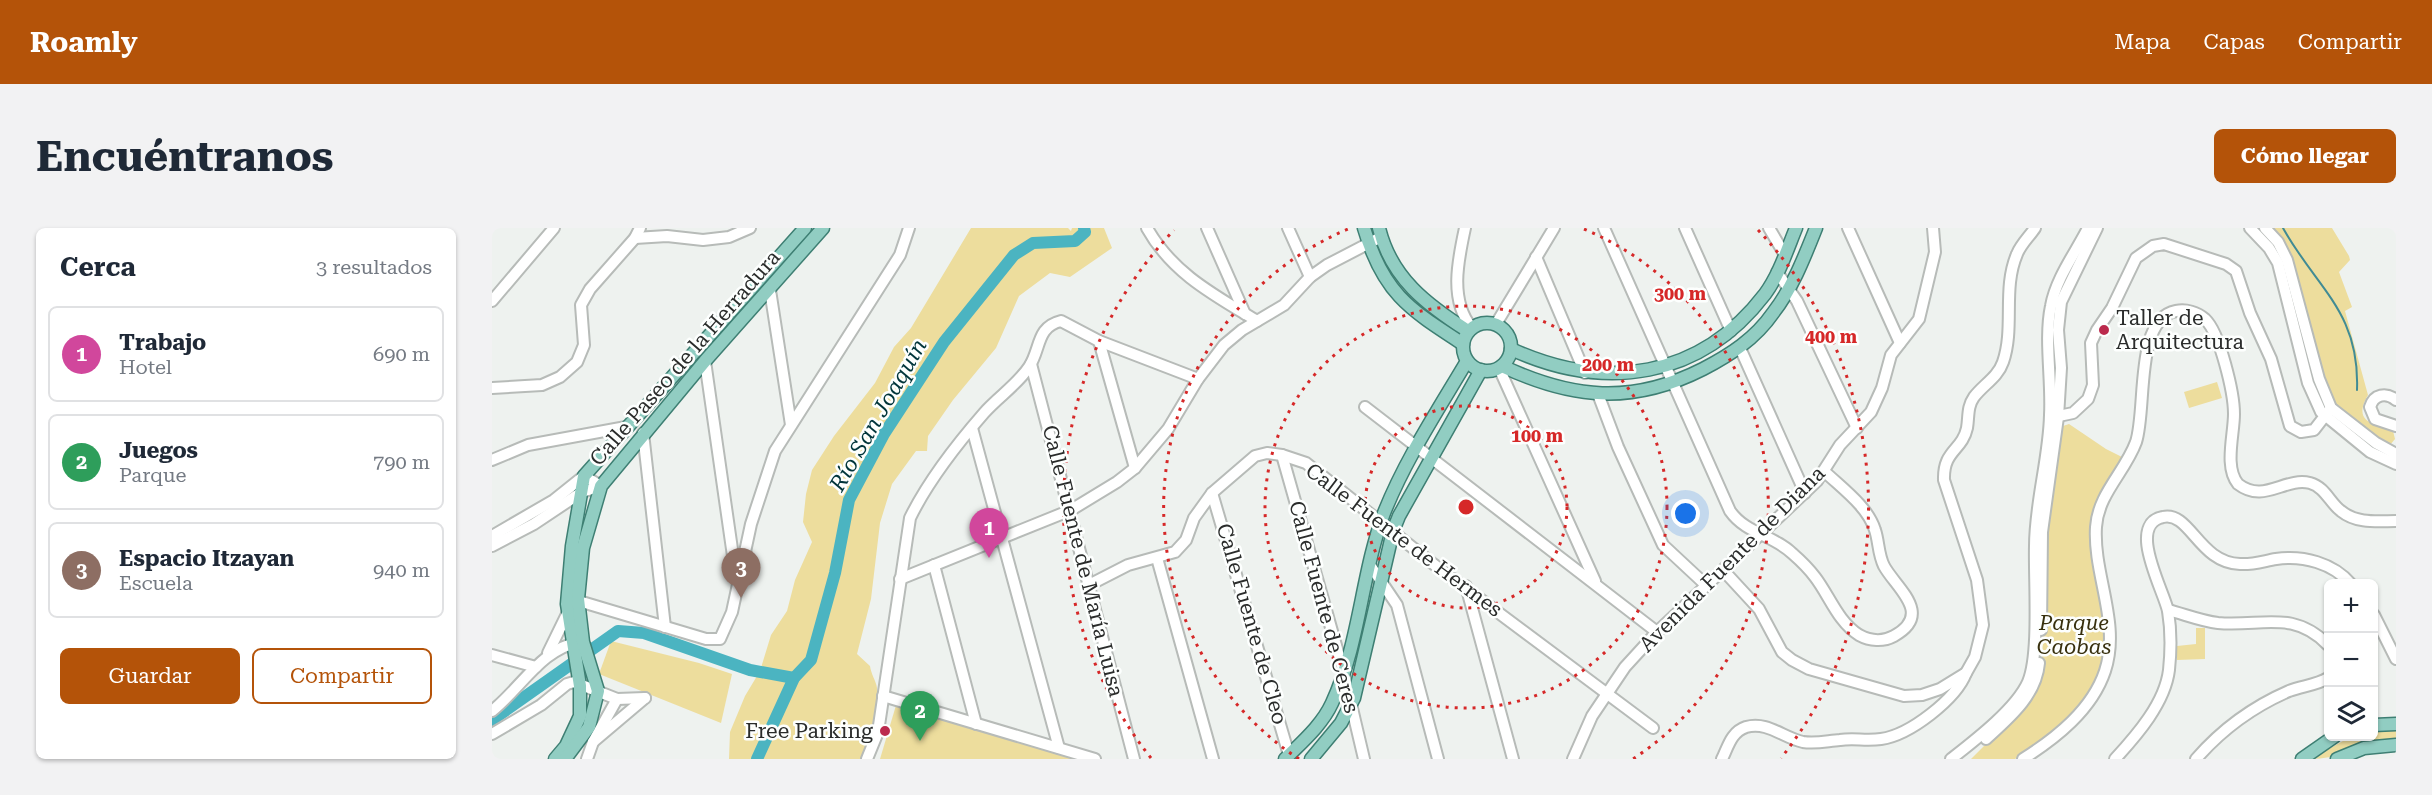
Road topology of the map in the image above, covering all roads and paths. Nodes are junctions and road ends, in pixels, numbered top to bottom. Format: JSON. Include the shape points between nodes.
{"nodes":[{"id":1,"x":554,"y":228,"type":"edge"},
{"id":2,"x":750,"y":228,"type":"edge"},
{"id":3,"x":805,"y":228,"type":"edge"},
{"id":4,"x":823,"y":228,"type":"edge"},
{"id":5,"x":909,"y":228,"type":"edge"},
{"id":6,"x":1147,"y":228,"type":"edge"},
{"id":7,"x":1207,"y":228,"type":"edge"},
{"id":8,"x":1288,"y":228,"type":"edge"},
{"id":9,"x":1364,"y":228,"type":"edge"},
{"id":10,"x":1465,"y":228,"type":"edge"},
{"id":11,"x":1554,"y":228,"type":"edge"},
{"id":12,"x":1604,"y":228,"type":"edge"},
{"id":13,"x":1685,"y":228,"type":"edge"},
{"id":14,"x":1768,"y":228,"type":"edge"},
{"id":15,"x":1796,"y":228,"type":"edge"},
{"id":16,"x":1816,"y":228,"type":"edge"},
{"id":17,"x":1848,"y":228,"type":"edge"},
{"id":18,"x":1933,"y":228,"type":"edge"},
{"id":19,"x":2035,"y":228,"type":"edge"},
{"id":20,"x":2088,"y":228,"type":"edge"},
{"id":21,"x":2097,"y":228,"type":"edge"},
{"id":22,"x":2265,"y":228,"type":"edge"},
{"id":23,"x":2254,"y":229,"type":"edge"},
{"id":24,"x":637,"y":233,"type":"edge"},
{"id":25,"x":1380,"y":233,"type":"edge"},
{"id":26,"x":1369,"y":243,"type":"junction"},
{"id":27,"x":1785,"y":255,"type":"junction"},
{"id":28,"x":1536,"y":257,"type":"junction"},
{"id":29,"x":1777,"y":272,"type":"junction"},
{"id":30,"x":1310,"y":278,"type":"junction"},
{"id":31,"x":1790,"y":288,"type":"junction"},
{"id":32,"x":770,"y":290,"type":"junction"},
{"id":33,"x":492,"y":301,"type":"edge"},
{"id":34,"x":1245,"y":314,"type":"junction"},
{"id":35,"x":1257,"y":321,"type":"junction"},
{"id":36,"x":1496,"y":324,"type":"junction"},
{"id":37,"x":1470,"y":330,"type":"junction"},
{"id":38,"x":1731,"y":331,"type":"junction"},
{"id":39,"x":1099,"y":341,"type":"junction"},
{"id":40,"x":1900,"y":343,"type":"junction"},
{"id":41,"x":1463,"y":344,"type":"junction"},
{"id":42,"x":1740,"y":348,"type":"junction"},
{"id":43,"x":1511,"y":349,"type":"junction"},
{"id":44,"x":705,"y":361,"type":"junction"},
{"id":45,"x":1467,"y":361,"type":"junction"},
{"id":46,"x":1031,"y":364,"type":"junction"},
{"id":47,"x":1664,"y":366,"type":"junction"},
{"id":48,"x":1501,"y":367,"type":"junction"},
{"id":49,"x":1481,"y":370,"type":"junction"},
{"id":50,"x":1585,"y":372,"type":"junction"},
{"id":51,"x":1198,"y":379,"type":"junction"},
{"id":52,"x":1672,"y":384,"type":"junction"},
{"id":53,"x":492,"y":388,"type":"edge"},
{"id":54,"x":1598,"y":394,"type":"junction"},
{"id":55,"x":2396,"y":400,"type":"edge"},
{"id":56,"x":1365,"y":407,"type":"dead end"},
{"id":57,"x":2328,"y":412,"type":"junction"},
{"id":58,"x":2054,"y":417,"type":"junction"},
{"id":59,"x":791,"y":425,"type":"junction"},
{"id":60,"x":2396,"y":426,"type":"edge"},
{"id":61,"x":626,"y":427,"type":"junction"},
{"id":62,"x":972,"y":428,"type":"junction"},
{"id":63,"x":1857,"y":428,"type":"junction"},
{"id":64,"x":643,"y":433,"type":"junction"},
{"id":65,"x":1417,"y":445,"type":"junction"},
{"id":66,"x":2396,"y":453,"type":"edge"},
{"id":67,"x":1282,"y":454,"type":"junction"},
{"id":68,"x":601,"y":456,"type":"junction"},
{"id":69,"x":1433,"y":457,"type":"junction"},
{"id":70,"x":492,"y":460,"type":"edge"},
{"id":71,"x":2396,"y":464,"type":"edge"},
{"id":72,"x":1135,"y":468,"type":"junction"},
{"id":73,"x":1825,"y":472,"type":"junction"},
{"id":74,"x":610,"y":473,"type":"junction"},
{"id":75,"x":584,"y":476,"type":"junction"},
{"id":76,"x":601,"y":486,"type":"junction"},
{"id":77,"x":582,"y":492,"type":"junction"},
{"id":78,"x":1212,"y":493,"type":"junction"},
{"id":79,"x":1805,"y":493,"type":"junction"},
{"id":80,"x":1071,"y":510,"type":"junction"},
{"id":81,"x":2396,"y":521,"type":"edge"},
{"id":82,"x":1382,"y":523,"type":"junction"},
{"id":83,"x":1393,"y":531,"type":"junction"},
{"id":84,"x":1761,"y":535,"type":"junction"},
{"id":85,"x":492,"y":536,"type":"edge"},
{"id":86,"x":1004,"y":537,"type":"junction"},
{"id":87,"x":492,"y":546,"type":"edge"},
{"id":88,"x":1157,"y":558,"type":"junction"},
{"id":89,"x":934,"y":565,"type":"junction"},
{"id":90,"x":1370,"y":565,"type":"junction"},
{"id":91,"x":1723,"y":570,"type":"junction"},
{"id":92,"x":900,"y":579,"type":"junction"},
{"id":93,"x":2345,"y":579,"type":"edge"},
{"id":94,"x":1382,"y":581,"type":"junction"},
{"id":95,"x":1596,"y":583,"type":"junction"},
{"id":96,"x":738,"y":585,"type":"junction"},
{"id":97,"x":1089,"y":585,"type":"junction"},
{"id":98,"x":1466,"y":586,"type":"junction"},
{"id":99,"x":1707,"y":586,"type":"junction"},
{"id":100,"x":2038,"y":587,"type":"junction"},
{"id":101,"x":573,"y":599,"type":"junction"},
{"id":102,"x":2168,"y":610,"type":"junction"},
{"id":103,"x":568,"y":612,"type":"junction"},
{"id":104,"x":2378,"y":624,"type":"edge"},
{"id":105,"x":665,"y":627,"type":"junction"},
{"id":106,"x":1657,"y":632,"type":"junction"},
{"id":107,"x":577,"y":642,"type":"junction"},
{"id":108,"x":2324,"y":642,"type":"edge"},
{"id":109,"x":492,"y":655,"type":"edge"},
{"id":110,"x":545,"y":658,"type":"junction"},
{"id":111,"x":2396,"y":658,"type":"edge"},
{"id":112,"x":536,"y":667,"type":"junction"},
{"id":113,"x":1343,"y":670,"type":"junction"},
{"id":114,"x":1966,"y":673,"type":"junction"},
{"id":115,"x":2324,"y":679,"type":"edge"},
{"id":116,"x":580,"y":686,"type":"junction"},
{"id":117,"x":598,"y":691,"type":"junction"},
{"id":118,"x":1606,"y":692,"type":"junction"},
{"id":119,"x":883,"y":696,"type":"junction"},
{"id":120,"x":617,"y":699,"type":"junction"},
{"id":121,"x":1351,"y":705,"type":"junction"},
{"id":122,"x":492,"y":711,"type":"edge"},
{"id":123,"x":976,"y":724,"type":"junction"},
{"id":124,"x":2396,"y":724,"type":"edge"},
{"id":125,"x":583,"y":725,"type":"junction"},
{"id":126,"x":2378,"y":725,"type":"edge"},
{"id":127,"x":1653,"y":728,"type":"dead end"},
{"id":128,"x":492,"y":734,"type":"edge"},
{"id":129,"x":2328,"y":741,"type":"edge"},
{"id":130,"x":593,"y":742,"type":"junction"},
{"id":131,"x":2396,"y":745,"type":"edge"},
{"id":132,"x":1059,"y":748,"type":"junction"},
{"id":133,"x":1287,"y":757,"type":"edge"},
{"id":134,"x":1574,"y":758,"type":"edge"},
{"id":135,"x":555,"y":759,"type":"edge"},
{"id":136,"x":565,"y":759,"type":"edge"},
{"id":137,"x":587,"y":759,"type":"edge"},
{"id":138,"x":867,"y":759,"type":"edge"},
{"id":139,"x":1095,"y":759,"type":"edge"},
{"id":140,"x":1134,"y":759,"type":"edge"},
{"id":141,"x":1213,"y":759,"type":"edge"},
{"id":142,"x":1311,"y":759,"type":"edge"},
{"id":143,"x":1365,"y":759,"type":"edge"},
{"id":144,"x":1438,"y":759,"type":"edge"},
{"id":145,"x":1513,"y":759,"type":"edge"},
{"id":146,"x":1722,"y":759,"type":"edge"},
{"id":147,"x":1951,"y":759,"type":"edge"},
{"id":148,"x":1963,"y":759,"type":"edge"},
{"id":149,"x":2023,"y":759,"type":"edge"},
{"id":150,"x":2115,"y":759,"type":"edge"},
{"id":151,"x":2196,"y":759,"type":"edge"},
{"id":152,"x":2302,"y":759,"type":"edge"},
{"id":153,"x":2337,"y":759,"type":"edge"}],
"edges":[{"from":1,"to":33,"type":"street"},
{"from":2,"to":24,"type":"street","via":[[729,237],[703,240]]},
{"from":3,"to":61,"type":"main road","name":"Calle Paseo de la Herradura"},
{"from":4,"to":32,"type":"main road","name":"Calle Paseo de la Herradura"},
{"from":5,"to":59,"type":"street","via":[[900,255]]},
{"from":6,"to":34,"type":"street","via":[[1170,262]]},
{"from":7,"to":34,"type":"street"},
{"from":8,"to":30,"type":"street"},
{"from":9,"to":26,"type":"main road"},
{"from":10,"to":37,"type":"street","via":[[1458,277],[1459,307]]},
{"from":11,"to":28,"type":"street"},
{"from":12,"to":47,"type":"street"},
{"from":13,"to":38,"type":"street"},
{"from":14,"to":27,"type":"street"},
{"from":15,"to":27,"type":"main road"},
{"from":16,"to":31,"type":"main road"},
{"from":17,"to":40,"type":"street"},
{"from":18,"to":40,"type":"street","name":"Avenida Fuente de Diana","via":[[1935,252],[1919,319]]},
{"from":19,"to":114,"type":"street","via":[[2017,254],[2011,272],[2008,341],[2002,364],[1972,399],[1966,429],[1944,468],[1944,480],[1982,604],[1980,642]]},
{"from":20,"to":58,"type":"street","via":[[2051,304],[2048,330]]},
{"from":21,"to":58,"type":"street","via":[[2061,302],[2061,368]]},
{"from":22,"to":57,"type":"street","via":[[2287,260]]},
{"from":23,"to":57,"type":"street","via":[[2278,263],[2308,383]]},
{"from":24,"to":53,"type":"street","via":[[581,305],[584,345],[577,362],[560,377],[542,385]]},
{"from":25,"to":26,"type":"street"},
{"from":25,"to":37,"type":"main road","via":[[1408,286],[1432,307]]},
{"from":26,"to":30,"type":"street"},
{"from":26,"to":41,"type":"main road","via":[[1385,280],[1398,297]]},
{"from":27,"to":29,"type":"main road"},
{"from":28,"to":36,"type":"street"},
{"from":28,"to":50,"type":"street"},
{"from":29,"to":31,"type":"street"},
{"from":29,"to":38,"type":"main road","via":[[1766,292]]},
{"from":30,"to":35,"type":"street","via":[[1284,305]]},
{"from":31,"to":42,"type":"main road","via":[[1773,314]]},
{"from":31,"to":63,"type":"street"},
{"from":32,"to":44,"type":"main road","name":"Calle Paseo de la Herradura"},
{"from":32,"to":59,"type":"street"},
{"from":34,"to":35,"type":"street"},
{"from":35,"to":51,"type":"street","via":[[1224,345]]},
{"from":36,"to":37,"type":"main road","via":[[1483,323]]},
{"from":36,"to":43,"type":"main road","via":[[1506,331]]},
{"from":37,"to":41,"type":"main road"},
{"from":38,"to":47,"type":"main road"},
{"from":39,"to":46,"type":"street","via":[[1060,321],[1050,324],[1043,330]]},
{"from":39,"to":51,"type":"street"},
{"from":39,"to":72,"type":"street"},
{"from":40,"to":63,"type":"street","name":"Avenida Fuente de Diana","via":[[1887,364],[1871,412]]},
{"from":41,"to":45,"type":"main road"},
{"from":42,"to":52,"type":"main road"},
{"from":42,"to":79,"type":"street"},
{"from":43,"to":48,"type":"main road"},
{"from":43,"to":50,"type":"main road","via":[[1553,366]]},
{"from":44,"to":64,"type":"main road","name":"Calle Paseo de la Herradura"},
{"from":44,"to":96,"type":"street"},
{"from":45,"to":49,"type":"main road"},
{"from":45,"to":65,"type":"main road"},
{"from":46,"to":62,"type":"street"},
{"from":46,"to":80,"type":"street","name":"Calle Fuente de María Luisa"},
{"from":47,"to":50,"type":"main road","via":[[1627,374]]},
{"from":47,"to":52,"type":"street"},
{"from":48,"to":49,"type":"main road"},
{"from":48,"to":54,"type":"main road","via":[[1538,381]]},
{"from":48,"to":95,"type":"street"},
{"from":49,"to":69,"type":"main road"},
{"from":51,"to":72,"type":"street","via":[[1168,429]]},
{"from":52,"to":54,"type":"main road","via":[[1633,393]]},
{"from":52,"to":84,"type":"street","via":[[1730,511],[1738,522]]},
{"from":54,"to":99,"type":"street","via":[[1663,545]]},
{"from":55,"to":60,"type":"street","via":[[2380,395],[2370,407],[2375,419]]},
{"from":56,"to":65,"type":"street"},
{"from":57,"to":58,"type":"street","via":[[2310,432],[2297,431],[2288,423],[2271,359],[2236,271],[2226,264],[2164,244],[2144,250],[2136,258],[2091,343],[2090,395],[2077,410]]},
{"from":57,"to":66,"type":"street"},
{"from":57,"to":71,"type":"street","via":[[2370,452]]},
{"from":58,"to":100,"type":"street","via":[[2036,523]]},
{"from":59,"to":96,"type":"street","via":[[771,461],[751,524]]},
{"from":61,"to":68,"type":"main road","name":"Calle Paseo de la Herradura"},
{"from":61,"to":70,"type":"street","via":[[528,445]]},
{"from":62,"to":86,"type":"street"},
{"from":62,"to":92,"type":"street","via":[[920,498],[910,518]]},
{"from":63,"to":73,"type":"street","name":"Avenida Fuente de Diana","via":[[1834,453]]},
{"from":64,"to":74,"type":"main road","name":"Calle Paseo de la Herradura"},
{"from":64,"to":105,"type":"street"},
{"from":65,"to":69,"type":"street"},
{"from":65,"to":82,"type":"main road"},
{"from":67,"to":78,"type":"street","name":"Calle Fuente de Hermes","via":[[1255,456]]},
{"from":67,"to":82,"type":"street","name":"Calle Fuente de Hermes","via":[[1306,463]]},
{"from":67,"to":113,"type":"street","name":"Calle Fuente de Ceres"},
{"from":68,"to":74,"type":"main road"},
{"from":68,"to":75,"type":"main road","name":"Calle Paseo de la Herradura"},
{"from":69,"to":83,"type":"main road"},
{"from":69,"to":95,"type":"street"},
{"from":72,"to":80,"type":"street","via":[[1094,499]]},
{"from":73,"to":79,"type":"street","name":"Avenida Fuente de Diana"},
{"from":73,"to":84,"type":"street","via":[[1867,512],[1885,567],[1906,592],[1911,615],[1900,633],[1880,640],[1857,634],[1843,620],[1815,576],[1784,545]]},
{"from":74,"to":76,"type":"main road","name":"Calle Paseo de la Herradura"},
{"from":75,"to":76,"type":"street"},
{"from":75,"to":77,"type":"main road","name":"Calle Paseo de la Herradura"},
{"from":75,"to":85,"type":"street","via":[[554,500]]},
{"from":76,"to":77,"type":"street"},
{"from":76,"to":101,"type":"main road","name":"Calle Paseo de la Herradura"},
{"from":77,"to":87,"type":"street"},
{"from":77,"to":101,"type":"main road","name":"Calle Paseo de la Herradura","via":[[572,546]]},
{"from":78,"to":88,"type":"street","name":"Calle Fuente de Hermes","via":[[1194,518],[1181,547]]},
{"from":78,"to":133,"type":"street","name":"Calle Fuente de Cleo"},
{"from":79,"to":84,"type":"street","name":"Avenida Fuente de Diana"},
{"from":80,"to":86,"type":"street"},
{"from":80,"to":97,"type":"street","name":"Calle Fuente de María Luisa"},
{"from":81,"to":149,"type":"street","via":[[2350,516],[2321,489],[2308,483],[2256,493],[2238,484],[2231,466],[2231,393],[2213,329],[2203,317],[2188,311],[2162,317],[2150,336],[2135,442],[2097,515],[2096,540],[2109,620],[2106,668],[2098,687],[2077,715]]},
{"from":82,"to":83,"type":"street","name":"Calle Fuente de Hermes"},
{"from":82,"to":90,"type":"main road"},
{"from":83,"to":94,"type":"main road"},
{"from":83,"to":98,"type":"street","name":"Calle Fuente de Hermes"},
{"from":84,"to":91,"type":"street","name":"Avenida Fuente de Diana"},
{"from":86,"to":89,"type":"street"},
{"from":86,"to":132,"type":"street"},
{"from":88,"to":97,"type":"street","name":"Calle Fuente de Hermes","via":[[1128,565]]},
{"from":88,"to":141,"type":"street"},
{"from":89,"to":92,"type":"street"},
{"from":89,"to":123,"type":"street"},
{"from":90,"to":94,"type":"street"},
{"from":90,"to":113,"type":"main road"},
{"from":91,"to":99,"type":"street","name":"Avenida Fuente de Diana"},
{"from":91,"to":114,"type":"street","via":[[1759,609],[1782,652],[1809,669],[1904,696],[1922,695]]},
{"from":92,"to":119,"type":"street"},
{"from":93,"to":102,"type":"street","via":[[2332,569],[2301,558],[2247,565],[2218,560],[2182,522],[2162,517],[2148,529],[2146,540]]},
{"from":94,"to":121,"type":"main road"},
{"from":94,"to":144,"type":"street","via":[[1397,605]]},
{"from":95,"to":106,"type":"street"},
{"from":96,"to":105,"type":"street","via":[[720,639]]},
{"from":97,"to":140,"type":"street","name":"Calle Fuente de María Luisa"},
{"from":98,"to":118,"type":"street","name":"Calle Fuente de Hermes"},
{"from":98,"to":145,"type":"street"},
{"from":99,"to":106,"type":"street","name":"Avenida Fuente de Diana"},
{"from":100,"to":147,"type":"street","via":[[2028,681],[2002,713]]},
{"from":100,"to":148,"type":"street","via":[[2039,667],[2035,684],[2007,719]]},
{"from":101,"to":103,"type":"main road","name":"Calle Paseo de la Herradura"},
{"from":101,"to":105,"type":"street"},
{"from":101,"to":107,"type":"main road","name":"Calle Paseo de la Herradura"},
{"from":102,"to":108,"type":"street","via":[[2217,622],[2285,622],[2305,628]]},
{"from":102,"to":150,"type":"street","via":[[2166,682],[2150,714]]},
{"from":103,"to":107,"type":"main road","name":"Calle Paseo de la Herradura"},
{"from":103,"to":110,"type":"street","name":"Calle Paseo de la Herradura"},
{"from":104,"to":111,"type":"street"},
{"from":106,"to":118,"type":"street","name":"Avenida Fuente de Diana"},
{"from":107,"to":110,"type":"street","via":[[562,646]]},
{"from":107,"to":116,"type":"main road","name":"Calle Paseo de la Herradura"},
{"from":107,"to":117,"type":"main road","name":"Calle Paseo de la Herradura"},
{"from":109,"to":112,"type":"street"},
{"from":110,"to":112,"type":"street"},
{"from":112,"to":122,"type":"street","via":[[513,695]]},
{"from":113,"to":121,"type":"street","name":"Calle Fuente de Ceres"},
{"from":113,"to":133,"type":"main road","via":[[1331,704],[1311,734]]},
{"from":114,"to":146,"type":"street","via":[[1953,694],[1916,724],[1895,735],[1817,744],[1789,738],[1773,729],[1746,727],[1737,732]]},
{"from":115,"to":151,"type":"street","via":[[2253,709]]},
{"from":116,"to":117,"type":"street"},
{"from":116,"to":125,"type":"main road","name":"Calle Paseo de la Herradura"},
{"from":116,"to":128,"type":"street","via":[[574,682],[567,684],[541,705]]},
{"from":117,"to":120,"type":"street"},
{"from":117,"to":125,"type":"main road","name":"Calle Paseo de la Herradura"},
{"from":118,"to":127,"type":"street","name":"Calle Fuente de Hermes"},
{"from":118,"to":134,"type":"street","name":"Avenida Fuente de Diana"},
{"from":119,"to":123,"type":"street"},
{"from":119,"to":138,"type":"street","via":[[878,732]]},
{"from":120,"to":130,"type":"street"},
{"from":120,"to":130,"type":"street","via":[[645,698]]},
{"from":121,"to":142,"type":"main road"},
{"from":121,"to":143,"type":"street","name":"Calle Fuente de Ceres"},
{"from":123,"to":132,"type":"street"},
{"from":124,"to":126,"type":"main road"},
{"from":125,"to":130,"type":"street"},
{"from":125,"to":135,"type":"main road","name":"Calle Paseo de la Herradura"},
{"from":125,"to":136,"type":"main road","name":"Calle Paseo de la Herradura"},
{"from":129,"to":152,"type":"main road"},
{"from":130,"to":137,"type":"street"},
{"from":131,"to":153,"type":"main road","via":[[2364,748]]},
{"from":132,"to":139,"type":"street"}]}
